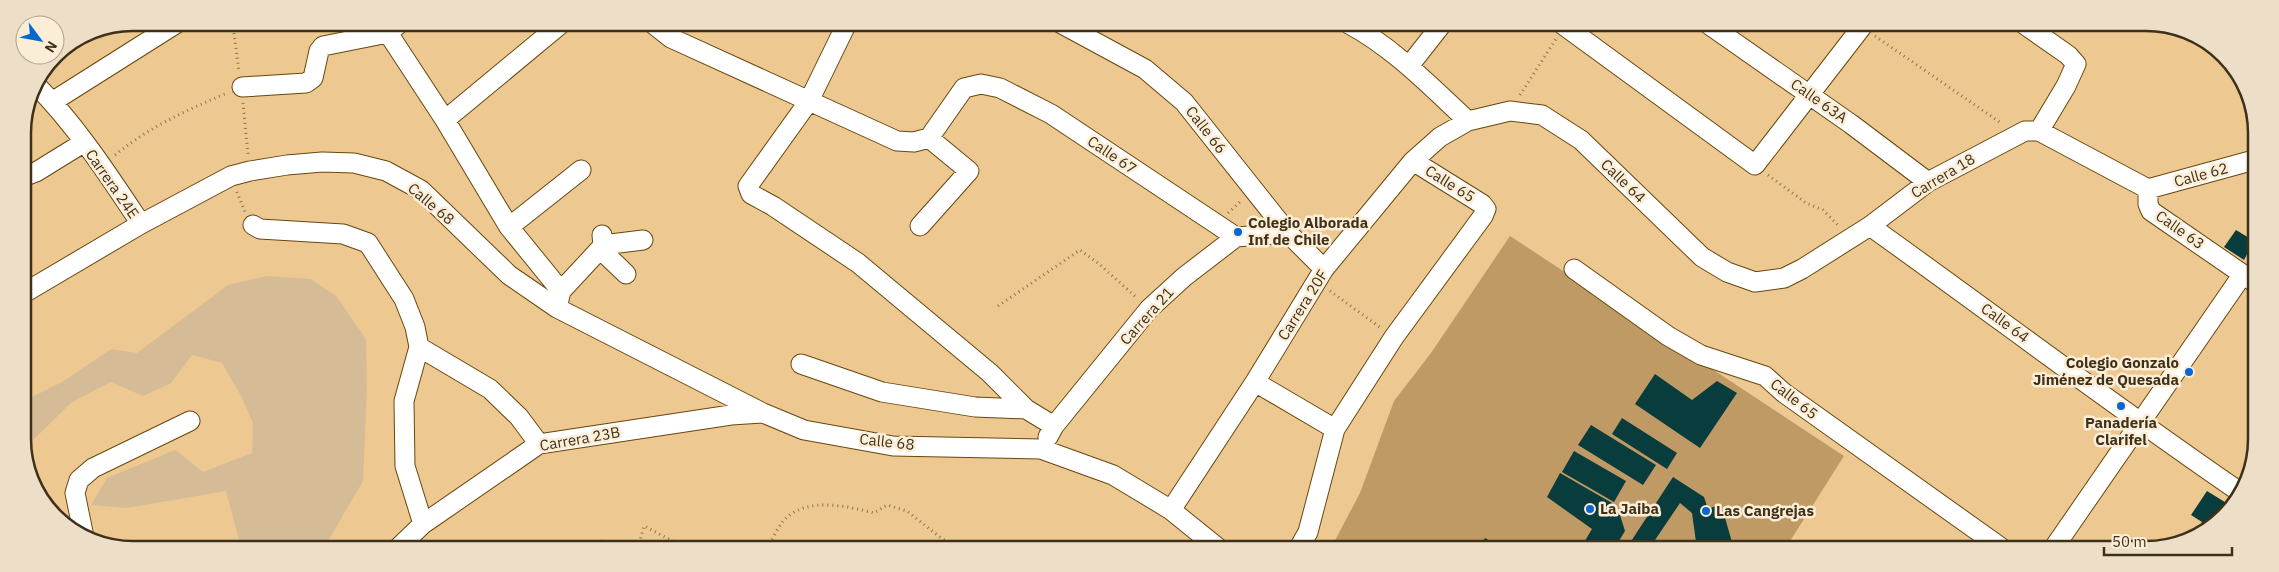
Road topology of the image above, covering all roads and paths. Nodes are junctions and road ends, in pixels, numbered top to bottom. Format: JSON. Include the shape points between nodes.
{"nodes":[{"id":1,"x":163,"y":31,"type":"edge"},
{"id":2,"x":382,"y":31,"type":"edge"},
{"id":3,"x":396,"y":31,"type":"edge"},
{"id":4,"x":552,"y":31,"type":"edge"},
{"id":5,"x":662,"y":31,"type":"edge"},
{"id":6,"x":843,"y":31,"type":"edge"},
{"id":7,"x":1073,"y":31,"type":"edge"},
{"id":8,"x":1361,"y":31,"type":"edge"},
{"id":9,"x":1436,"y":31,"type":"edge"},
{"id":10,"x":1560,"y":31,"type":"edge"},
{"id":11,"x":1572,"y":31,"type":"edge"},
{"id":12,"x":1718,"y":31,"type":"edge"},
{"id":13,"x":1859,"y":31,"type":"edge"},
{"id":14,"x":1870,"y":31,"type":"edge"},
{"id":15,"x":2034,"y":31,"type":"edge"},
{"id":16,"x":1409,"y":66,"type":"junction"},
{"id":17,"x":242,"y":87,"type":"joint"},
{"id":18,"x":41,"y":90,"type":"edge"},
{"id":19,"x":1811,"y":95,"type":"junction"},
{"id":20,"x":810,"y":101,"type":"junction"},
{"id":21,"x":52,"y":102,"type":"junction"},
{"id":22,"x":1510,"y":111,"type":"junction"},
{"id":23,"x":445,"y":120,"type":"junction"},
{"id":24,"x":1468,"y":121,"type":"junction"},
{"id":25,"x":2039,"y":131,"type":"junction"},
{"id":26,"x":2017,"y":134,"type":"junction"},
{"id":27,"x":929,"y":138,"type":"junction"},
{"id":28,"x":83,"y":143,"type":"junction"},
{"id":29,"x":1414,"y":161,"type":"junction"},
{"id":30,"x":2248,"y":162,"type":"edge"},
{"id":31,"x":102,"y":165,"type":"junction"},
{"id":32,"x":1755,"y":165,"type":"junction"},
{"id":33,"x":581,"y":170,"type":"dead end"},
{"id":34,"x":31,"y":174,"type":"edge"},
{"id":35,"x":231,"y":176,"type":"junction"},
{"id":36,"x":1928,"y":182,"type":"junction"},
{"id":37,"x":1253,"y":189,"type":"junction"},
{"id":38,"x":2148,"y":189,"type":"junction"},
{"id":39,"x":1836,"y":222,"type":"dead end"},
{"id":40,"x":141,"y":224,"type":"junction"},
{"id":41,"x":253,"y":225,"type":"joint"},
{"id":42,"x":1216,"y":225,"type":"junction"},
{"id":43,"x":509,"y":226,"type":"junction"},
{"id":44,"x":920,"y":226,"type":"dead end"},
{"id":45,"x":1870,"y":226,"type":"junction"},
{"id":46,"x":1288,"y":233,"type":"junction"},
{"id":47,"x":1236,"y":237,"type":"junction"},
{"id":48,"x":643,"y":240,"type":"dead end"},
{"id":49,"x":602,"y":243,"type":"junction"},
{"id":50,"x":1574,"y":268,"type":"dead end"},
{"id":51,"x":626,"y":274,"type":"dead end"},
{"id":52,"x":1321,"y":275,"type":"junction"},
{"id":53,"x":2248,"y":277,"type":"edge"},
{"id":54,"x":1784,"y":278,"type":"joint"},
{"id":55,"x":2248,"y":279,"type":"edge"},
{"id":56,"x":31,"y":289,"type":"edge"},
{"id":57,"x":559,"y":300,"type":"junction"},
{"id":58,"x":998,"y":306,"type":"dead end"},
{"id":59,"x":1149,"y":309,"type":"junction"},
{"id":60,"x":1394,"y":337,"type":"junction"},
{"id":61,"x":419,"y":346,"type":"junction"},
{"id":62,"x":801,"y":364,"type":"dead end"},
{"id":63,"x":1255,"y":382,"type":"junction"},
{"id":64,"x":1026,"y":409,"type":"junction"},
{"id":65,"x":764,"y":413,"type":"junction"},
{"id":66,"x":190,"y":421,"type":"dead end"},
{"id":67,"x":2140,"y":424,"type":"junction"},
{"id":68,"x":1054,"y":426,"type":"junction"},
{"id":69,"x":1335,"y":429,"type":"junction"},
{"id":70,"x":539,"y":444,"type":"junction"},
{"id":71,"x":1041,"y":449,"type":"junction"},
{"id":72,"x":2235,"y":488,"type":"edge"},
{"id":73,"x":1171,"y":510,"type":"junction"},
{"id":74,"x":423,"y":524,"type":"junction"},
{"id":75,"x":82,"y":527,"type":"edge"},
{"id":76,"x":405,"y":541,"type":"edge"},
{"id":77,"x":640,"y":541,"type":"edge"},
{"id":78,"x":673,"y":541,"type":"edge"},
{"id":79,"x":771,"y":541,"type":"edge"},
{"id":80,"x":946,"y":541,"type":"edge"},
{"id":81,"x":1209,"y":541,"type":"edge"},
{"id":82,"x":1303,"y":541,"type":"edge"},
{"id":83,"x":1992,"y":541,"type":"edge"},
{"id":84,"x":2059,"y":541,"type":"edge"}],
"edges":[{"from":1,"to":21,"type":"street"},
{"from":2,"to":17,"type":"street","via":[[323,46],[313,78],[306,82]]},
{"from":3,"to":23,"type":"street","name":"Calle 68"},
{"from":4,"to":23,"type":"street"},
{"from":5,"to":20,"type":"street","via":[[671,38]]},
{"from":6,"to":20,"type":"street"},
{"from":7,"to":37,"type":"street","name":"Calle 66","via":[[1145,69],[1178,97]]},
{"from":8,"to":16,"type":"street"},
{"from":9,"to":16,"type":"street"},
{"from":10,"to":22,"type":"path"},
{"from":11,"to":32,"type":"street"},
{"from":12,"to":19,"type":"street","name":"Calle 63A"},
{"from":13,"to":19,"type":"street"},
{"from":14,"to":26,"type":"path"},
{"from":15,"to":25,"type":"street","via":[[2076,64]]},
{"from":16,"to":24,"type":"street"},
{"from":17,"to":31,"type":"path","via":[[189,109],[142,134]]},
{"from":18,"to":21,"type":"street","name":"Carrera 24E"},
{"from":19,"to":32,"type":"street"},
{"from":19,"to":36,"type":"street","name":"Calle 63A"},
{"from":20,"to":27,"type":"street","via":[[897,141],[914,142]]},
{"from":20,"to":64,"type":"street","via":[[748,186],[751,194],[858,263],[990,373]]},
{"from":21,"to":28,"type":"street","name":"Carrera 24E"},
{"from":22,"to":24,"type":"street","name":"Carrera 20F"},
{"from":22,"to":54,"type":"street","name":"Calle 64","via":[[1542,115],[1581,140],[1702,257],[1727,272],[1755,282]]},
{"from":23,"to":43,"type":"street","name":"Calle 68"},
{"from":24,"to":29,"type":"street","name":"Carrera 20F","via":[[1440,137]]},
{"from":25,"to":26,"type":"street","name":"Carrera 18"},
{"from":25,"to":38,"type":"street"},
{"from":26,"to":36,"type":"street","name":"Carrera 18"},
{"from":27,"to":42,"type":"street","name":"Calle 67","via":[[964,88],[981,84],[1000,88],[1051,114]]},
{"from":27,"to":44,"type":"street","via":[[969,171]]},
{"from":28,"to":31,"type":"street","name":"Carrera 24E"},
{"from":28,"to":34,"type":"street","name":"Carrera 24E"},
{"from":29,"to":52,"type":"street","name":"Carrera 20F"},
{"from":29,"to":60,"type":"street","name":"Calle 65","via":[[1486,208]]},
{"from":30,"to":38,"type":"street","name":"Calle 62"},
{"from":31,"to":40,"type":"street","name":"Carrera 24E"},
{"from":32,"to":39,"type":"path"},
{"from":33,"to":43,"type":"street"},
{"from":35,"to":40,"type":"street","name":"Calle 68"},
{"from":35,"to":41,"type":"path","via":[[248,220]]},
{"from":35,"to":57,"type":"street","name":"Calle 68","via":[[322,162],[354,163],[386,170],[421,190],[509,275]]},
{"from":36,"to":45,"type":"street","name":"Carrera 18"},
{"from":37,"to":42,"type":"path"},
{"from":37,"to":46,"type":"street","name":"Calle 66"},
{"from":38,"to":53,"type":"street","name":"Calle 63","via":[[2151,211]]},
{"from":40,"to":56,"type":"street","name":"Calle 68"},
{"from":41,"to":61,"type":"street","via":[[260,229],[343,234],[368,243],[404,299],[416,327]]},
{"from":42,"to":47,"type":"street","name":"Calle 67"},
{"from":43,"to":57,"type":"street","name":"Calle 68"},
{"from":45,"to":54,"type":"street","name":"Carrera 18"},
{"from":45,"to":67,"type":"street","name":"Calle 64","via":[[2028,338]]},
{"from":46,"to":47,"type":"street"},
{"from":46,"to":52,"type":"street","name":"Calle 66"},
{"from":47,"to":59,"type":"street","name":"Carrera 21"},
{"from":48,"to":49,"type":"street"},
{"from":49,"to":51,"type":"street"},
{"from":49,"to":57,"type":"street"},
{"from":50,"to":83,"type":"street","name":"Calle 65","via":[[1668,336],[1701,355],[1765,376],[1784,393]]},
{"from":52,"to":60,"type":"path"},
{"from":52,"to":63,"type":"street","name":"Carrera 20F"},
{"from":55,"to":67,"type":"street"},
{"from":57,"to":65,"type":"street","name":"Calle 68"},
{"from":58,"to":59,"type":"path","via":[[1080,250]]},
{"from":59,"to":68,"type":"street","name":"Carrera 21"},
{"from":60,"to":69,"type":"street"},
{"from":61,"to":70,"type":"street","via":[[490,389]]},
{"from":61,"to":74,"type":"street","via":[[404,401],[405,466]]},
{"from":62,"to":64,"type":"street","via":[[882,392],[975,406]]},
{"from":63,"to":69,"type":"street"},
{"from":63,"to":73,"type":"street","name":"Carrera 20F"},
{"from":64,"to":68,"type":"street"},
{"from":65,"to":70,"type":"street","name":"Carrera 23B","via":[[731,415]]},
{"from":65,"to":71,"type":"street","name":"Calle 68","via":[[804,430],[893,446]]},
{"from":66,"to":75,"type":"street","via":[[93,468],[79,480],[75,493]]},
{"from":67,"to":72,"type":"street","name":"Calle 64"},
{"from":67,"to":84,"type":"street"},
{"from":68,"to":71,"type":"street","name":"Carrera 21"},
{"from":69,"to":82,"type":"street"},
{"from":70,"to":74,"type":"street","name":"Carrera 23B"},
{"from":71,"to":73,"type":"street","name":"Calle 68","via":[[1113,475]]},
{"from":73,"to":81,"type":"street","name":"Calle 68"},
{"from":74,"to":76,"type":"street","name":"Carrera 23B"},
{"from":77,"to":78,"type":"path","via":[[644,526]]},
{"from":79,"to":80,"type":"path","via":[[783,521],[804,508],[838,504],[874,513],[888,505],[906,511]]}]}
